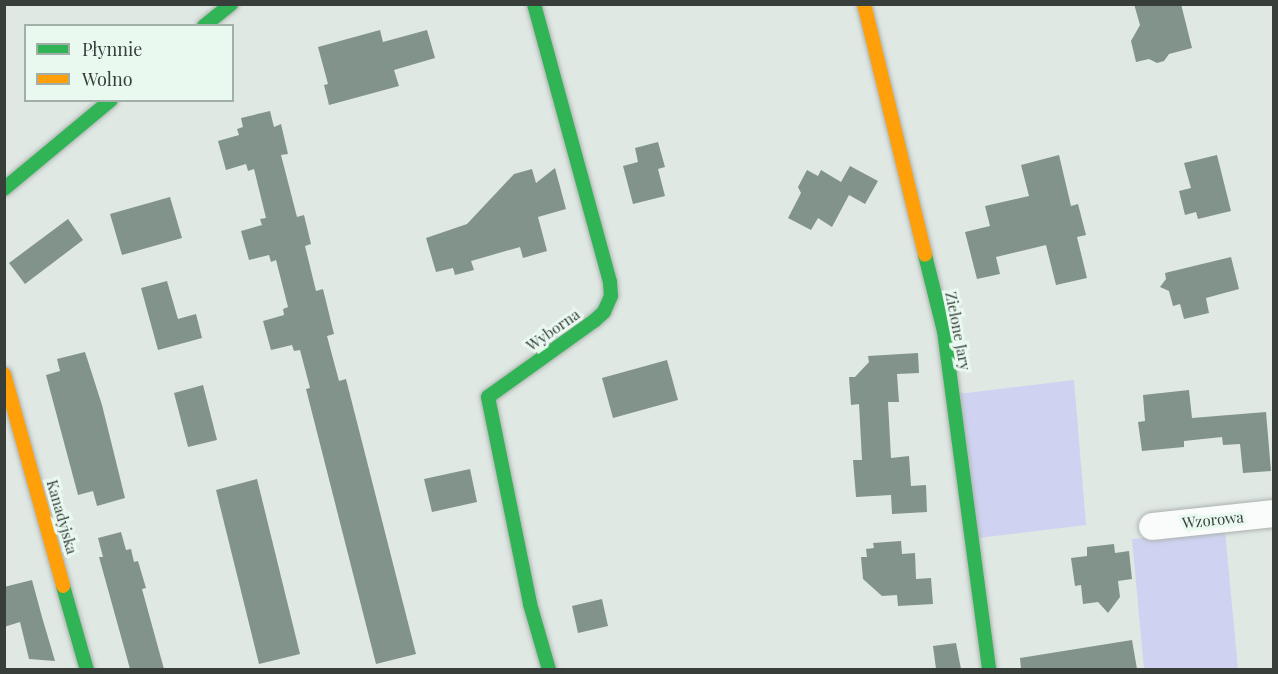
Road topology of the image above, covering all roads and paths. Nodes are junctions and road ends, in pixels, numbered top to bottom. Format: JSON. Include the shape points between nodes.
{"nodes":[{"id":1,"x":231,"y":4,"type":"edge"},
{"id":2,"x":534,"y":4,"type":"edge"},
{"id":3,"x":864,"y":4,"type":"edge"},
{"id":4,"x":206,"y":24,"type":"edge"},
{"id":5,"x":109,"y":102,"type":"edge"},
{"id":6,"x":4,"y":189,"type":"edge"},
{"id":7,"x":4,"y":374,"type":"edge"},
{"id":8,"x":1274,"y":513,"type":"edge"},
{"id":9,"x":1152,"y":526,"type":"dead end"},
{"id":10,"x":87,"y":669,"type":"edge"},
{"id":11,"x":549,"y":669,"type":"edge"},
{"id":12,"x":989,"y":669,"type":"edge"}],
"edges":[{"from":1,"to":4,"type":"street"},
{"from":2,"to":11,"type":"street","name":"Wyborna","via":[[611,296],[604,312],[594,321],[488,397],[530,604]]},
{"from":3,"to":12,"type":"street","name":"Zielone Jary","via":[[944,331]]},
{"from":5,"to":6,"type":"street"},
{"from":7,"to":10,"type":"street","name":"Kanadyjska"},
{"from":8,"to":9,"type":"street","name":"Wzorowa"}]}
